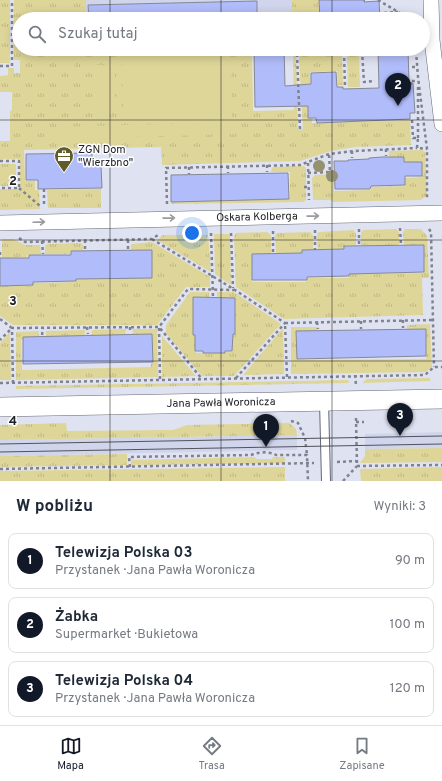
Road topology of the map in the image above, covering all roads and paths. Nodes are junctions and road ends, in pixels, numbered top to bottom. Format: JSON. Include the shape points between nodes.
{"nodes":[{"id":1,"x":12,"y":0,"type":"edge"},
{"id":2,"x":378,"y":0,"type":"edge"},
{"id":3,"x":431,"y":0,"type":"edge"},
{"id":4,"x":12,"y":12,"type":"edge"},
{"id":5,"x":399,"y":12,"type":"edge"},
{"id":6,"x":13,"y":56,"type":"edge"},
{"id":7,"x":297,"y":56,"type":"edge"},
{"id":8,"x":344,"y":56,"type":"edge"},
{"id":9,"x":362,"y":56,"type":"edge"},
{"id":10,"x":416,"y":56,"type":"edge"},
{"id":11,"x":0,"y":66,"type":"edge"},
{"id":12,"x":412,"y":67,"type":"dead end"},
{"id":13,"x":416,"y":67,"type":"junction"},
{"id":14,"x":418,"y":77,"type":"junction"},
{"id":15,"x":418,"y":81,"type":"junction"},
{"id":16,"x":376,"y":82,"type":"dead end"},
{"id":17,"x":411,"y":85,"type":"dead end"},
{"id":18,"x":346,"y":87,"type":"dead end"},
{"id":19,"x":412,"y":120,"type":"dead end"},
{"id":20,"x":442,"y":124,"type":"edge"},
{"id":21,"x":300,"y":129,"type":"dead end"},
{"id":22,"x":418,"y":138,"type":"junction"},
{"id":23,"x":417,"y":148,"type":"junction"},
{"id":24,"x":427,"y":148,"type":"junction"},
{"id":25,"x":386,"y":149,"type":"junction"},
{"id":26,"x":352,"y":151,"type":"junction"},
{"id":27,"x":329,"y":154,"type":"junction"},
{"id":28,"x":386,"y":156,"type":"dead end"},
{"id":29,"x":352,"y":158,"type":"dead end"},
{"id":30,"x":0,"y":161,"type":"edge"},
{"id":31,"x":308,"y":163,"type":"junction"},
{"id":32,"x":267,"y":165,"type":"junction"},
{"id":33,"x":228,"y":166,"type":"junction"},
{"id":34,"x":189,"y":167,"type":"junction"},
{"id":35,"x":267,"y":172,"type":"dead end"},
{"id":36,"x":228,"y":173,"type":"dead end"},
{"id":37,"x":308,"y":173,"type":"junction"},
{"id":38,"x":189,"y":174,"type":"dead end"},
{"id":39,"x":304,"y":187,"type":"dead end"},
{"id":40,"x":309,"y":187,"type":"junction"},
{"id":41,"x":0,"y":188,"type":"edge"},
{"id":42,"x":19,"y":188,"type":"junction"},
{"id":43,"x":44,"y":189,"type":"dead end"},
{"id":44,"x":425,"y":202,"type":"dead end"},
{"id":45,"x":309,"y":204,"type":"dead end"},
{"id":46,"x":167,"y":206,"type":"dead end"},
{"id":47,"x":37,"y":210,"type":"dead end"},
{"id":48,"x":44,"y":210,"type":"junction"},
{"id":49,"x":442,"y":213,"type":"edge"},
{"id":50,"x":0,"y":223,"type":"edge"},
{"id":51,"x":366,"y":226,"type":"dead end"},
{"id":52,"x":406,"y":226,"type":"dead end"},
{"id":53,"x":426,"y":226,"type":"dead end"},
{"id":54,"x":315,"y":228,"type":"dead end"},
{"id":55,"x":273,"y":229,"type":"dead end"},
{"id":56,"x":211,"y":230,"type":"dead end"},
{"id":57,"x":231,"y":230,"type":"dead end"},
{"id":58,"x":12,"y":235,"type":"dead end"},
{"id":59,"x":158,"y":235,"type":"dead end"},
{"id":60,"x":152,"y":239,"type":"junction"},
{"id":61,"x":85,"y":240,"type":"junction"},
{"id":62,"x":128,"y":240,"type":"junction"},
{"id":63,"x":42,"y":241,"type":"junction"},
{"id":64,"x":401,"y":245,"type":"dead end"},
{"id":65,"x":359,"y":246,"type":"dead end"},
{"id":66,"x":85,"y":250,"type":"dead end"},
{"id":67,"x":128,"y":250,"type":"dead end"},
{"id":68,"x":315,"y":250,"type":"dead end"},
{"id":69,"x":0,"y":252,"type":"edge"},
{"id":70,"x":273,"y":253,"type":"dead end"},
{"id":71,"x":43,"y":254,"type":"dead end"},
{"id":72,"x":0,"y":258,"type":"edge"},
{"id":73,"x":213,"y":276,"type":"junction"},
{"id":74,"x":234,"y":289,"type":"junction"},
{"id":75,"x":213,"y":290,"type":"junction"},
{"id":76,"x":213,"y":297,"type":"dead end"},
{"id":77,"x":0,"y":319,"type":"edge"},
{"id":78,"x":403,"y":320,"type":"junction"},
{"id":79,"x":433,"y":320,"type":"junction"},
{"id":80,"x":361,"y":321,"type":"junction"},
{"id":81,"x":317,"y":322,"type":"junction"},
{"id":82,"x":285,"y":323,"type":"junction"},
{"id":83,"x":87,"y":327,"type":"junction"},
{"id":84,"x":130,"y":327,"type":"junction"},
{"id":85,"x":159,"y":327,"type":"junction"},
{"id":86,"x":12,"y":328,"type":"junction"},
{"id":87,"x":43,"y":328,"type":"junction"},
{"id":88,"x":404,"y":328,"type":"dead end"},
{"id":89,"x":318,"y":329,"type":"dead end"},
{"id":90,"x":361,"y":329,"type":"dead end"},
{"id":91,"x":130,"y":333,"type":"dead end"},
{"id":92,"x":88,"y":334,"type":"dead end"},
{"id":93,"x":42,"y":335,"type":"dead end"},
{"id":94,"x":0,"y":340,"type":"edge"},
{"id":95,"x":434,"y":367,"type":"junction"},
{"id":96,"x":442,"y":367,"type":"edge"},
{"id":97,"x":287,"y":377,"type":"junction"},
{"id":98,"x":235,"y":378,"type":"junction"},
{"id":99,"x":160,"y":379,"type":"junction"},
{"id":100,"x":202,"y":379,"type":"junction"},
{"id":101,"x":0,"y":383,"type":"edge"},
{"id":102,"x":13,"y":383,"type":"junction"},
{"id":103,"x":442,"y":399,"type":"edge"},
{"id":104,"x":324,"y":401,"type":"junction"},
{"id":105,"x":0,"y":407,"type":"edge"},
{"id":106,"x":284,"y":421,"type":"dead end"},
{"id":107,"x":356,"y":422,"type":"dead end"},
{"id":108,"x":364,"y":422,"type":"dead end"},
{"id":109,"x":307,"y":455,"type":"junction"},
{"id":110,"x":308,"y":463,"type":"junction"},
{"id":111,"x":326,"y":463,"type":"junction"},
{"id":112,"x":442,"y":464,"type":"edge"},
{"id":113,"x":357,"y":466,"type":"junction"},
{"id":114,"x":130,"y":467,"type":"junction"},
{"id":115,"x":0,"y":469,"type":"edge"},
{"id":116,"x":308,"y":481,"type":"edge"},
{"id":117,"x":326,"y":481,"type":"edge"},
{"id":118,"x":343,"y":481,"type":"edge"}],
"edges":[{"from":1,"to":4,"type":"path"},
{"from":2,"to":5,"type":"path"},
{"from":3,"to":20,"type":"street","via":[[432,40]]},
{"from":6,"to":11,"type":"path","via":[[13,66]]},
{"from":7,"to":21,"type":"path"},
{"from":8,"to":18,"type":"path"},
{"from":9,"to":16,"type":"path","via":[[364,82]]},
{"from":10,"to":13,"type":"path"},
{"from":12,"to":13,"type":"path"},
{"from":13,"to":14,"type":"path"},
{"from":14,"to":15,"type":"path"},
{"from":14,"to":24,"type":"path"},
{"from":15,"to":17,"type":"path","via":[[410,82]]},
{"from":15,"to":22,"type":"path"},
{"from":19,"to":22,"type":"path","via":[[413,138]]},
{"from":22,"to":23,"type":"path"},
{"from":23,"to":24,"type":"path"},
{"from":23,"to":25,"type":"path"},
{"from":24,"to":44,"type":"path","via":[[428,196]]},
{"from":25,"to":26,"type":"path"},
{"from":25,"to":28,"type":"path"},
{"from":26,"to":27,"type":"path"},
{"from":26,"to":29,"type":"path"},
{"from":27,"to":31,"type":"path"},
{"from":27,"to":37,"type":"path","via":[[330,172]]},
{"from":30,"to":42,"type":"path","via":[[19,161]]},
{"from":31,"to":32,"type":"path"},
{"from":31,"to":37,"type":"path"},
{"from":32,"to":33,"type":"path"},
{"from":32,"to":35,"type":"path"},
{"from":33,"to":34,"type":"path"},
{"from":33,"to":36,"type":"path"},
{"from":34,"to":38,"type":"path"},
{"from":34,"to":46,"type":"path","via":[[166,168]]},
{"from":37,"to":40,"type":"path"},
{"from":39,"to":40,"type":"path"},
{"from":40,"to":45,"type":"path"},
{"from":41,"to":42,"type":"path"},
{"from":42,"to":48,"type":"path"},
{"from":43,"to":48,"type":"path"},
{"from":47,"to":48,"type":"path"},
{"from":50,"to":49,"type":"street","name":"Oskara Kolberga","one_way":true},
{"from":51,"to":65,"type":"path","via":[[359,227]]},
{"from":52,"to":64,"type":"path","via":[[400,226]]},
{"from":53,"to":79,"type":"path","via":[[431,232]]},
{"from":54,"to":68,"type":"path"},
{"from":55,"to":70,"type":"path"},
{"from":56,"to":73,"type":"path"},
{"from":57,"to":74,"type":"path"},
{"from":58,"to":63,"type":"path","via":[[25,242]]},
{"from":59,"to":60,"type":"path"},
{"from":60,"to":62,"type":"path"},
{"from":60,"to":73,"type":"path"},
{"from":61,"to":62,"type":"path"},
{"from":61,"to":63,"type":"path"},
{"from":61,"to":66,"type":"path"},
{"from":62,"to":67,"type":"path"},
{"from":63,"to":71,"type":"path"},
{"from":69,"to":72,"type":"path"},
{"from":73,"to":74,"type":"path"},
{"from":73,"to":75,"type":"path"},
{"from":74,"to":75,"type":"path"},
{"from":74,"to":82,"type":"path"},
{"from":75,"to":76,"type":"path"},
{"from":75,"to":85,"type":"path","via":[[188,289]]},
{"from":77,"to":86,"type":"path"},
{"from":78,"to":79,"type":"path"},
{"from":78,"to":80,"type":"path"},
{"from":78,"to":88,"type":"path"},
{"from":79,"to":95,"type":"path"},
{"from":80,"to":81,"type":"path"},
{"from":80,"to":90,"type":"path"},
{"from":81,"to":82,"type":"path"},
{"from":81,"to":89,"type":"path"},
{"from":82,"to":97,"type":"path"},
{"from":82,"to":98,"type":"path"},
{"from":83,"to":84,"type":"path"},
{"from":83,"to":87,"type":"path"},
{"from":83,"to":92,"type":"path"},
{"from":84,"to":85,"type":"path"},
{"from":84,"to":91,"type":"path"},
{"from":85,"to":99,"type":"path"},
{"from":85,"to":100,"type":"path"},
{"from":86,"to":87,"type":"path"},
{"from":86,"to":94,"type":"path"},
{"from":86,"to":102,"type":"path"},
{"from":87,"to":93,"type":"path"},
{"from":95,"to":96,"type":"path"},
{"from":95,"to":97,"type":"path","via":[[425,375]]},
{"from":97,"to":98,"type":"path"},
{"from":98,"to":100,"type":"path"},
{"from":99,"to":100,"type":"path"},
{"from":99,"to":102,"type":"path"},
{"from":101,"to":102,"type":"path"},
{"from":103,"to":104,"type":"street","name":"Jana Pawła Woronicza"},
{"from":104,"to":105,"type":"street","name":"Jana Pawła Woronicza"},
{"from":104,"to":111,"type":"lane"},
{"from":106,"to":109,"type":"path","via":[[298,423],[305,438]]},
{"from":107,"to":108,"type":"path"},
{"from":109,"to":110,"type":"path"},
{"from":109,"to":114,"type":"path","via":[[256,453],[251,456],[129,457]]},
{"from":110,"to":111,"type":"path"},
{"from":110,"to":114,"type":"path"},
{"from":110,"to":116,"type":"path"},
{"from":111,"to":113,"type":"path","via":[[356,461]]},
{"from":111,"to":117,"type":"lane"},
{"from":112,"to":113,"type":"path"},
{"from":113,"to":118,"type":"path"},
{"from":114,"to":115,"type":"path"}]}
